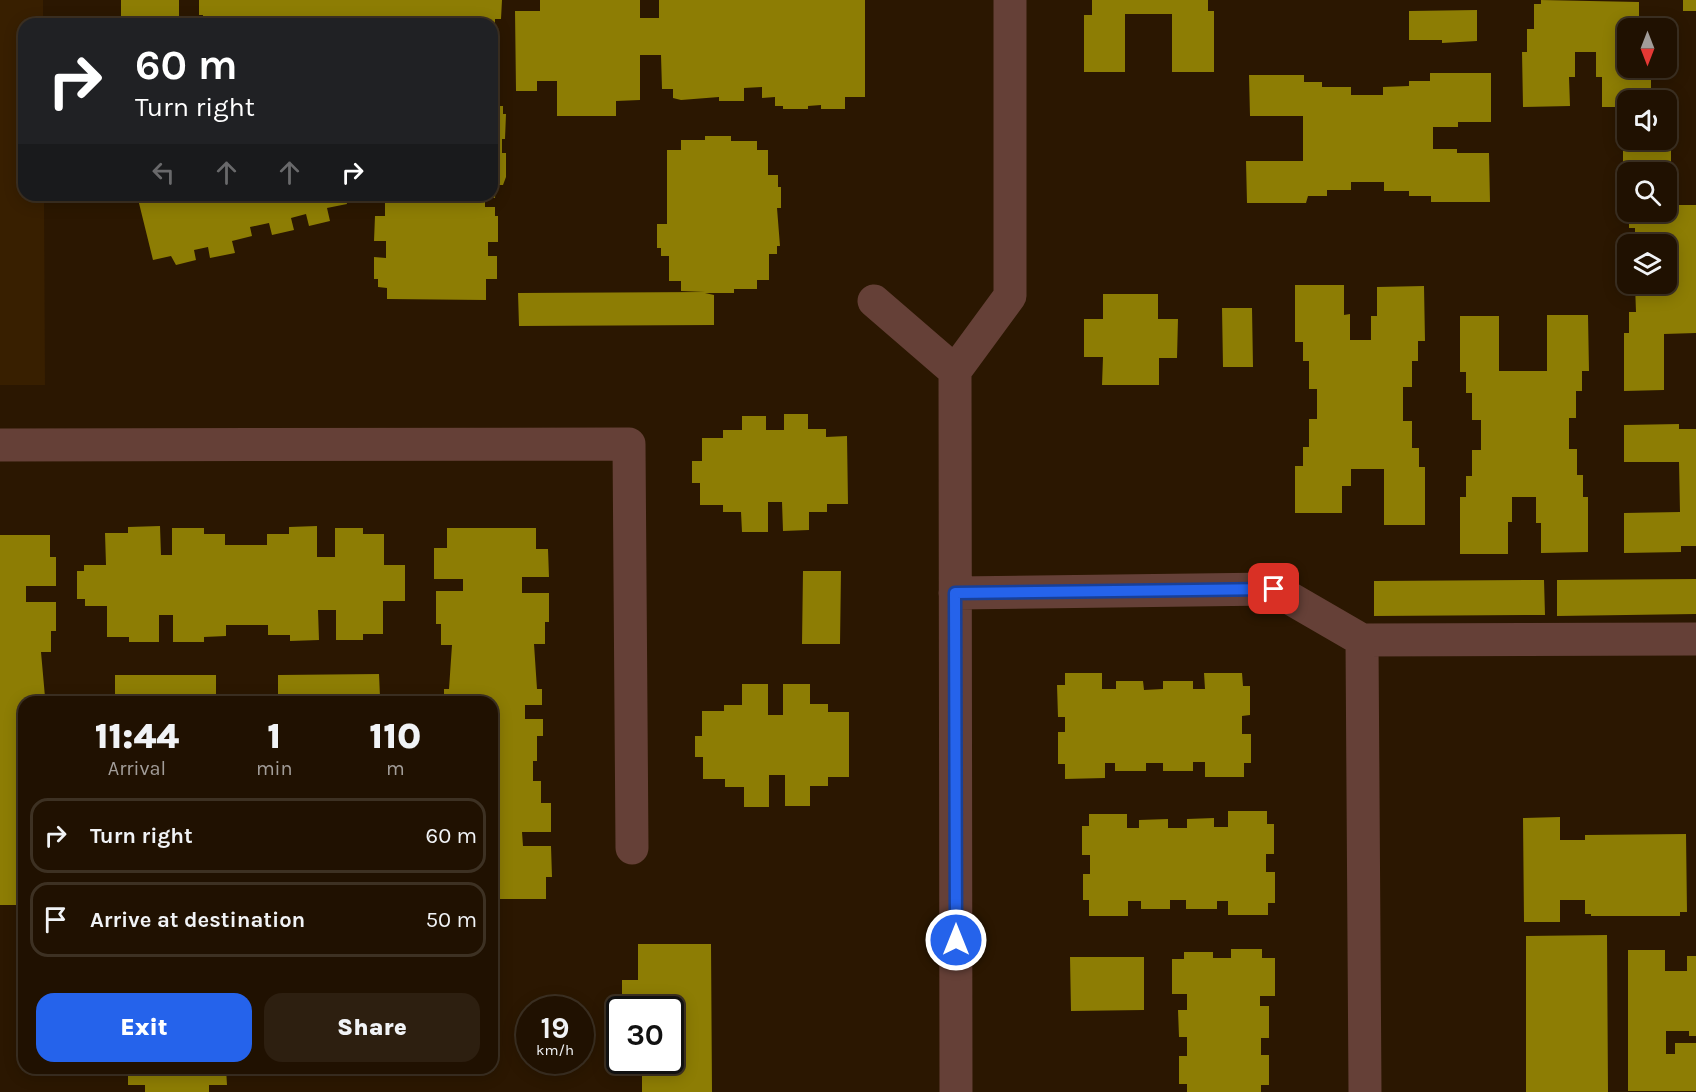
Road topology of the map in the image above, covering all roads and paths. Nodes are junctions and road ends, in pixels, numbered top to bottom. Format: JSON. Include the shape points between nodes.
{"nodes":[{"id":1,"x":1010,"y":0,"type":"edge"},
{"id":2,"x":874,"y":301,"type":"dead end"},
{"id":3,"x":955,"y":371,"type":"junction"},
{"id":4,"x":0,"y":445,"type":"edge"},
{"id":5,"x":955,"y":593,"type":"junction"},
{"id":6,"x":1696,"y":639,"type":"edge"},
{"id":7,"x":1362,"y":640,"type":"junction"},
{"id":8,"x":632,"y":848,"type":"dead end"},
{"id":9,"x":956,"y":1092,"type":"edge"},
{"id":10,"x":1365,"y":1092,"type":"edge"}],
"edges":[{"from":1,"to":3,"type":"street","via":[[1010,296]]},
{"from":2,"to":3,"type":"street"},
{"from":3,"to":5,"type":"street"},
{"from":4,"to":8,"type":"street","via":[[629,444]]},
{"from":5,"to":7,"type":"street","via":[[1274,589]]},
{"from":5,"to":9,"type":"street"},
{"from":6,"to":7,"type":"street"},
{"from":7,"to":10,"type":"street"}]}
